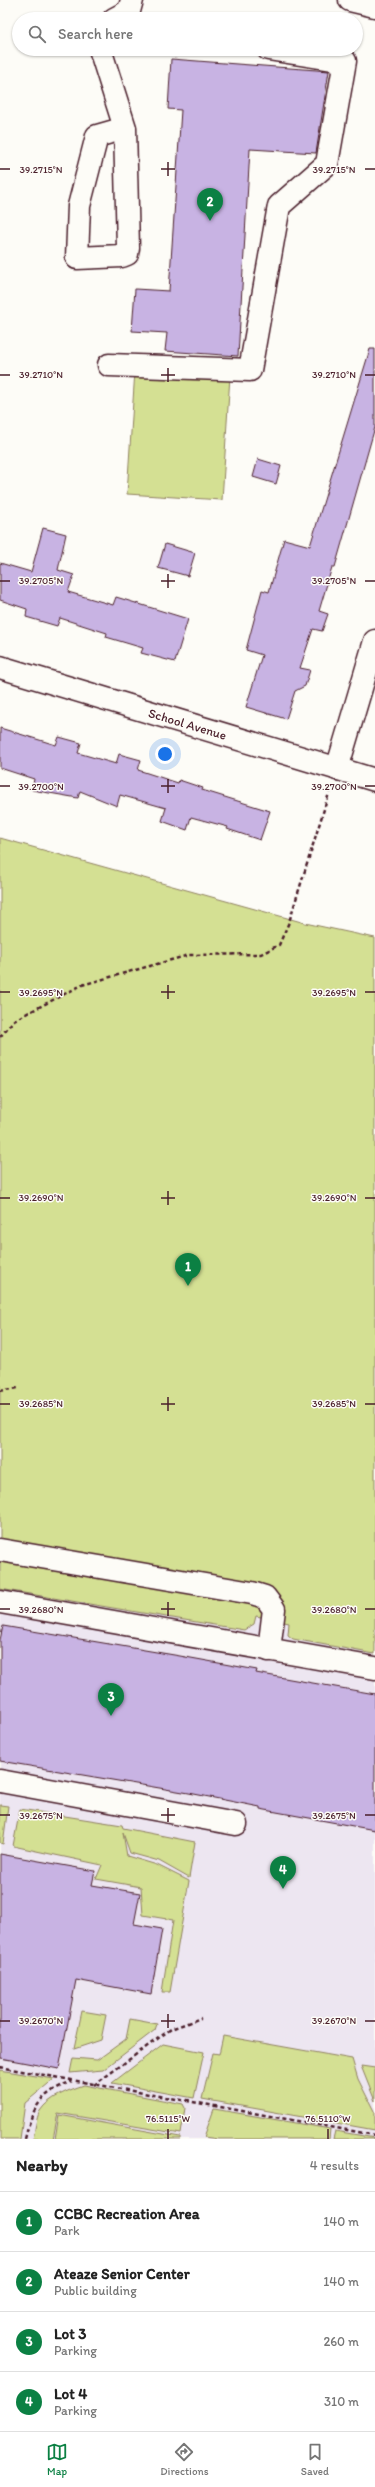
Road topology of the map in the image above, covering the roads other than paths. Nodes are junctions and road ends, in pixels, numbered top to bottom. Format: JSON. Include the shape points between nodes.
{"nodes":[{"id":1,"x":350,"y":0,"type":"edge"},
{"id":2,"x":375,"y":6,"type":"edge"},
{"id":3,"x":102,"y":56,"type":"edge"},
{"id":4,"x":313,"y":56,"type":"edge"},
{"id":5,"x":125,"y":128,"type":"junction"},
{"id":6,"x":109,"y":365,"type":"dead end"},
{"id":7,"x":375,"y":641,"type":"edge"},
{"id":8,"x":0,"y":668,"type":"edge"},
{"id":9,"x":337,"y":769,"type":"junction"},
{"id":10,"x":375,"y":780,"type":"edge"},
{"id":11,"x":0,"y":1550,"type":"edge"},
{"id":12,"x":0,"y":1602,"type":"edge"},
{"id":13,"x":269,"y":1650,"type":"junction"},
{"id":14,"x":375,"y":1668,"type":"edge"},
{"id":15,"x":0,"y":1781,"type":"edge"},
{"id":16,"x":236,"y":1824,"type":"dead end"}],
"edges":[{"from":1,"to":2,"type":"street"},
{"from":3,"to":5,"type":"street"},
{"from":4,"to":6,"type":"street","via":[[345,61],[327,164],[279,206],[250,370]]},
{"from":5,"to":5,"type":"street","via":[[97,136],[79,206],[77,258],[127,254]]},
{"from":7,"to":9,"type":"street"},
{"from":8,"to":9,"type":"street","name":"School Avenue"},
{"from":9,"to":10,"type":"street","name":"School Avenue"},
{"from":11,"to":13,"type":"street","via":[[252,1592],[264,1597],[274,1609]]},
{"from":12,"to":13,"type":"street"},
{"from":13,"to":14,"type":"street"},
{"from":15,"to":16,"type":"street"}]}
